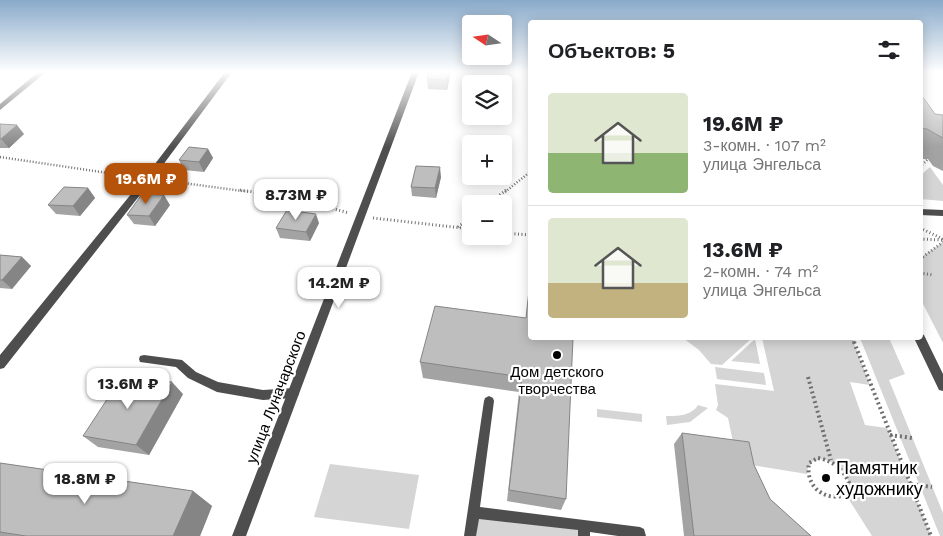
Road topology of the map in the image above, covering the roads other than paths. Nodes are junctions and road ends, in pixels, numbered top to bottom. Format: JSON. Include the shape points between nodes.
{"nodes":[{"id":1,"x":13,"y":97,"type":"edge"},
{"id":2,"x":210,"y":97,"type":"edge"},
{"id":3,"x":407,"y":97,"type":"edge"},
{"id":4,"x":0,"y":108,"type":"edge"},
{"id":5,"x":923,"y":212,"type":"edge"},
{"id":6,"x":943,"y":213,"type":"edge"},
{"id":7,"x":921,"y":340,"type":"edge"},
{"id":8,"x":144,"y":360,"type":"dead end"},
{"id":9,"x":0,"y":364,"type":"edge"},
{"id":10,"x":943,"y":386,"type":"edge"},
{"id":11,"x":294,"y":393,"type":"junction"},
{"id":12,"x":488,"y":401,"type":"dead end"},
{"id":13,"x":473,"y":512,"type":"junction"},
{"id":14,"x":584,"y":531,"type":"edge"},
{"id":15,"x":239,"y":536,"type":"edge"},
{"id":16,"x":470,"y":536,"type":"edge"},
{"id":17,"x":640,"y":536,"type":"edge"}],
"edges":[{"from":1,"to":4,"type":"street"},
{"from":2,"to":9,"type":"street"},
{"from":3,"to":11,"type":"street","name":"улица Луначарского"},
{"from":5,"to":6,"type":"street"},
{"from":7,"to":10,"type":"street"},
{"from":8,"to":11,"type":"lane","via":[[178,363],[192,375],[216,387],[263,395]]},
{"from":11,"to":15,"type":"street","name":"улица Луначарского"},
{"from":12,"to":13,"type":"lane"},
{"from":13,"to":14,"type":"lane"},
{"from":13,"to":16,"type":"lane"},
{"from":14,"to":17,"type":"lane","via":[[640,533]]}]}
